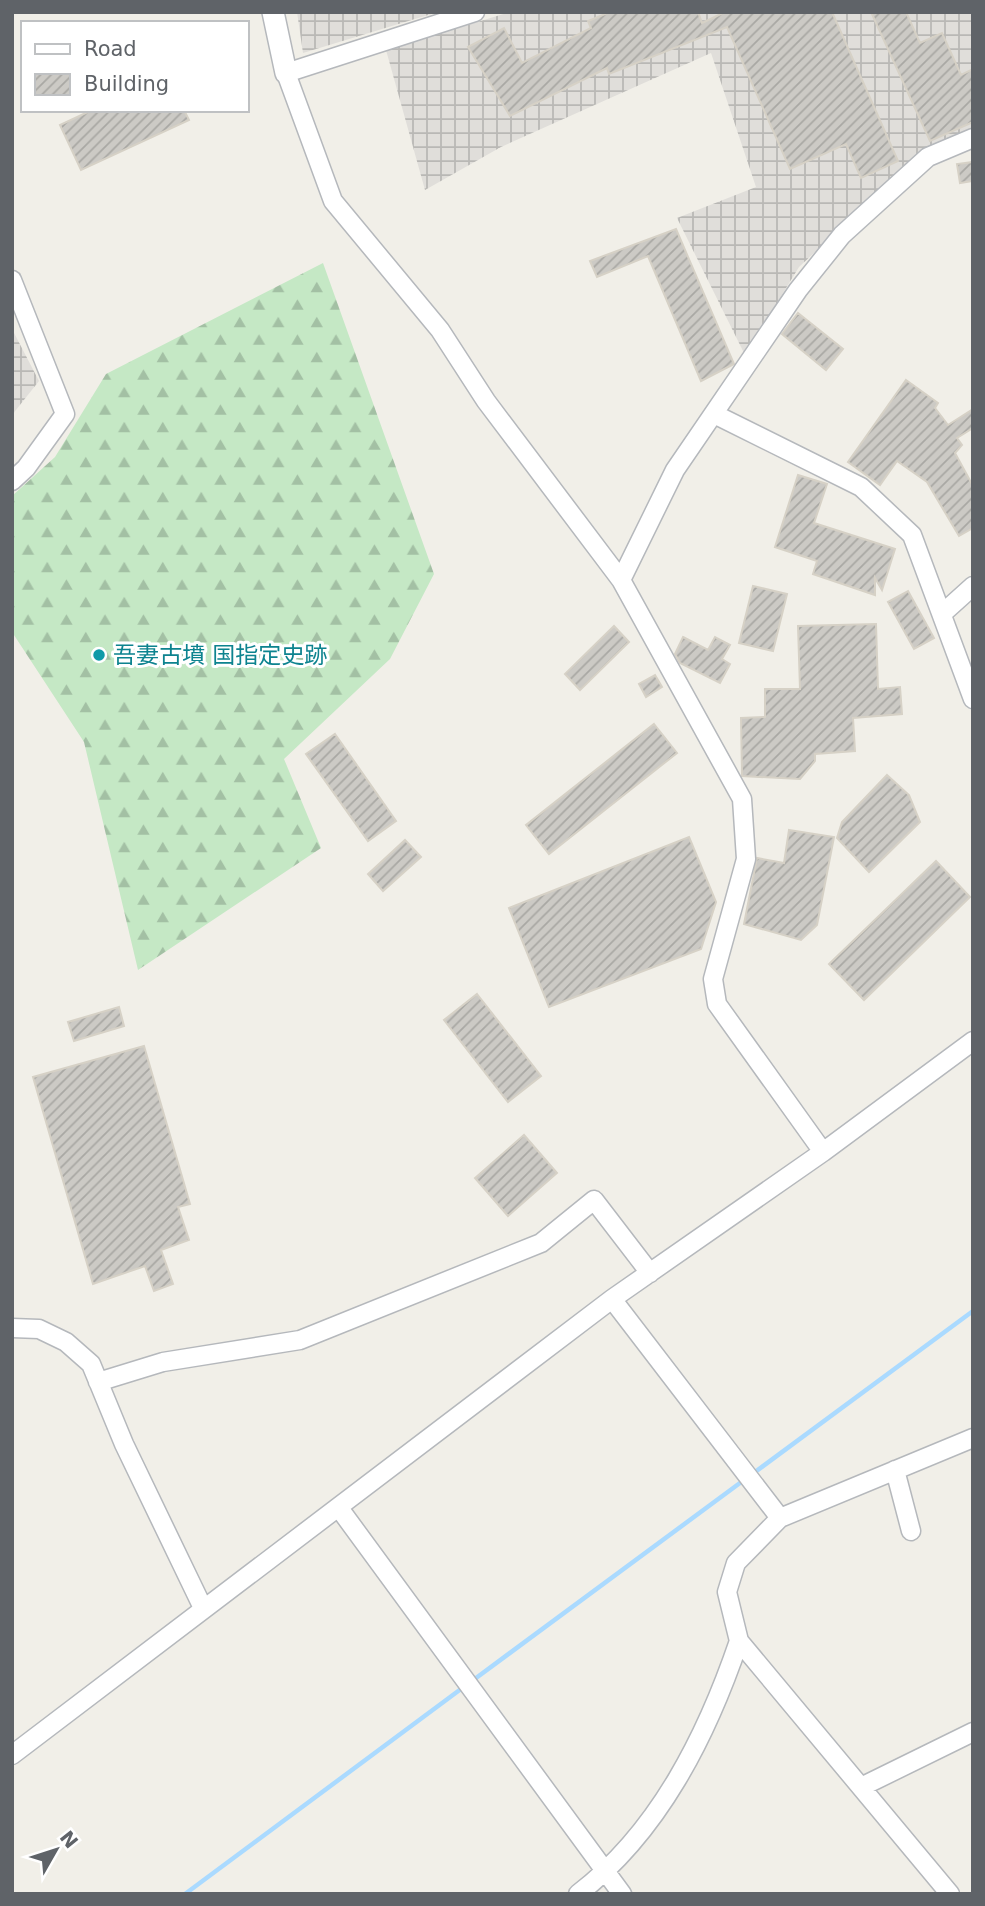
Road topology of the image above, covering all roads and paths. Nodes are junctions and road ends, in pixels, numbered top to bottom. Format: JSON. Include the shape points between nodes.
{"nodes":[{"id":1,"x":273,"y":12,"type":"edge"},
{"id":2,"x":475,"y":12,"type":"edge"},
{"id":3,"x":286,"y":73,"type":"junction"},
{"id":4,"x":973,"y":138,"type":"edge"},
{"id":5,"x":12,"y":279,"type":"edge"},
{"id":6,"x":714,"y":414,"type":"junction"},
{"id":7,"x":12,"y":481,"type":"edge"},
{"id":8,"x":621,"y":580,"type":"junction"},
{"id":9,"x":973,"y":586,"type":"edge"},
{"id":10,"x":943,"y":613,"type":"junction"},
{"id":11,"x":973,"y":699,"type":"edge"},
{"id":12,"x":973,"y":1041,"type":"edge"},
{"id":13,"x":823,"y":1152,"type":"junction"},
{"id":14,"x":650,"y":1273,"type":"junction"},
{"id":15,"x":612,"y":1299,"type":"junction"},
{"id":16,"x":12,"y":1328,"type":"edge"},
{"id":17,"x":98,"y":1382,"type":"junction"},
{"id":18,"x":973,"y":1438,"type":"edge"},
{"id":19,"x":895,"y":1470,"type":"junction"},
{"id":20,"x":339,"y":1508,"type":"junction"},
{"id":21,"x":780,"y":1518,"type":"junction"},
{"id":22,"x":911,"y":1531,"type":"dead end"},
{"id":23,"x":203,"y":1608,"type":"junction"},
{"id":24,"x":739,"y":1641,"type":"junction"},
{"id":25,"x":973,"y":1732,"type":"edge"},
{"id":26,"x":12,"y":1755,"type":"edge"},
{"id":27,"x":861,"y":1787,"type":"junction"},
{"id":28,"x":605,"y":1873,"type":"junction"},
{"id":29,"x":578,"y":1894,"type":"edge"},
{"id":30,"x":622,"y":1894,"type":"edge"},
{"id":31,"x":950,"y":1894,"type":"edge"}],
"edges":[{"from":1,"to":3,"type":"street"},
{"from":2,"to":3,"type":"street"},
{"from":3,"to":8,"type":"street","via":[[333,201],[440,330],[486,401]]},
{"from":4,"to":6,"type":"street","via":[[928,157],[842,235],[798,290]]},
{"from":5,"to":7,"type":"street","via":[[65,414]]},
{"from":6,"to":8,"type":"street","via":[[675,470]]},
{"from":6,"to":10,"type":"street","via":[[861,487],[912,535]]},
{"from":8,"to":13,"type":"street","via":[[742,800],[746,859],[713,979],[717,1004]]},
{"from":9,"to":10,"type":"street"},
{"from":10,"to":11,"type":"street"},
{"from":12,"to":13,"type":"street"},
{"from":13,"to":14,"type":"street"},
{"from":14,"to":15,"type":"street"},
{"from":14,"to":17,"type":"street","via":[[594,1200],[541,1243],[300,1340],[163,1362]]},
{"from":15,"to":20,"type":"street"},
{"from":15,"to":21,"type":"street"},
{"from":16,"to":17,"type":"street","via":[[38,1329],[66,1342],[91,1364]]},
{"from":17,"to":23,"type":"street"},
{"from":18,"to":19,"type":"street"},
{"from":19,"to":21,"type":"street"},
{"from":19,"to":22,"type":"street"},
{"from":20,"to":23,"type":"street"},
{"from":20,"to":28,"type":"street"},
{"from":21,"to":24,"type":"street","via":[[736,1563],[727,1592]]},
{"from":23,"to":26,"type":"street"},
{"from":24,"to":27,"type":"street"},
{"from":24,"to":28,"type":"street","via":[[694,1754]]},
{"from":25,"to":27,"type":"street"},
{"from":27,"to":31,"type":"street"},
{"from":28,"to":29,"type":"street"},
{"from":28,"to":30,"type":"street"}]}
